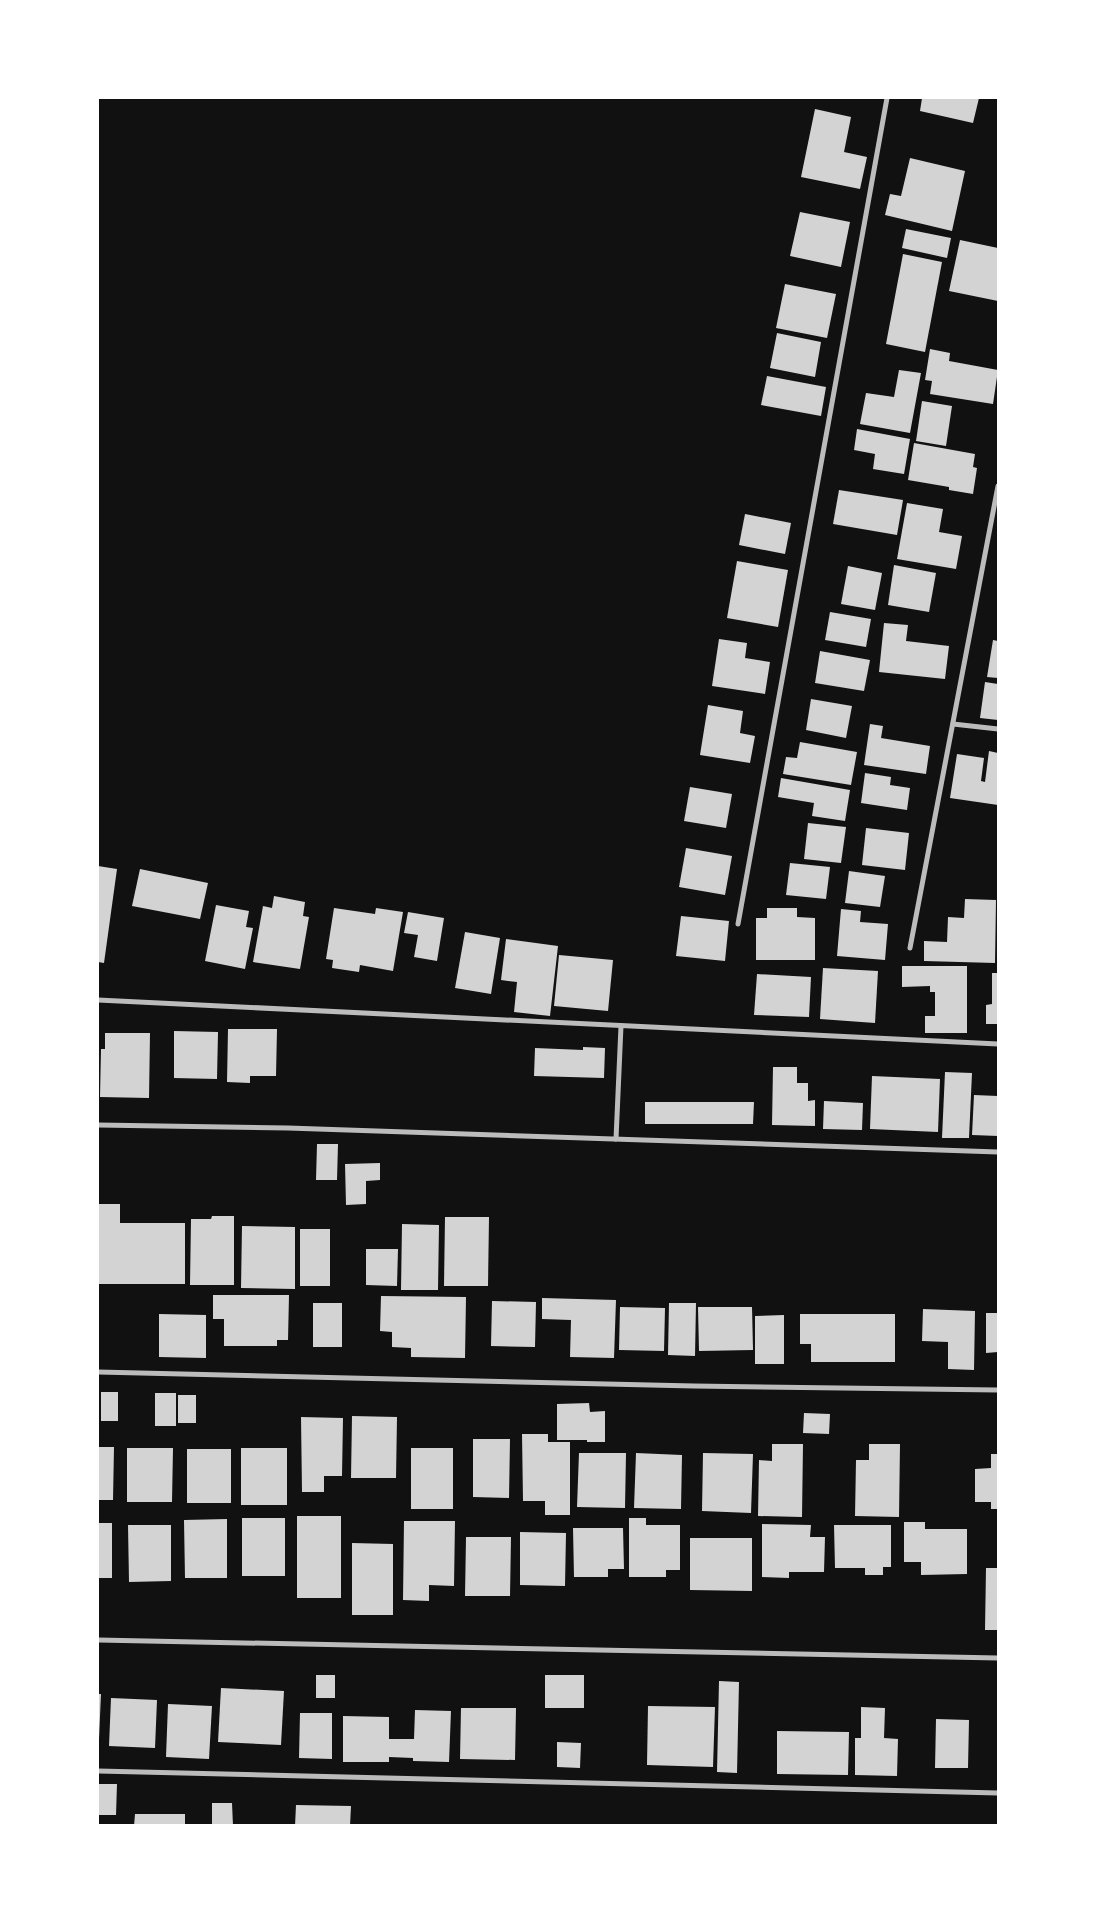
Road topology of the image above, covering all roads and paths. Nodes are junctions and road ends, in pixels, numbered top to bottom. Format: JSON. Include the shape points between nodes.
{"nodes":[{"id":1,"x":887,"y":98,"type":"edge"},
{"id":2,"x":998,"y":486,"type":"edge"},
{"id":3,"x":953,"y":724,"type":"junction"},
{"id":4,"x":998,"y":729,"type":"edge"},
{"id":5,"x":738,"y":924,"type":"dead end"},
{"id":6,"x":910,"y":948,"type":"dead end"},
{"id":7,"x":98,"y":1000,"type":"edge"},
{"id":8,"x":621,"y":1026,"type":"junction"},
{"id":9,"x":998,"y":1044,"type":"edge"},
{"id":10,"x":98,"y":1125,"type":"edge"},
{"id":11,"x":616,"y":1139,"type":"junction"},
{"id":12,"x":998,"y":1152,"type":"edge"},
{"id":13,"x":98,"y":1372,"type":"edge"},
{"id":14,"x":998,"y":1390,"type":"edge"},
{"id":15,"x":98,"y":1640,"type":"edge"},
{"id":16,"x":998,"y":1658,"type":"edge"},
{"id":17,"x":98,"y":1771,"type":"edge"},
{"id":18,"x":998,"y":1793,"type":"edge"}],
"edges":[{"from":1,"to":5,"type":"street"},
{"from":2,"to":3,"type":"street"},
{"from":3,"to":4,"type":"street"},
{"from":3,"to":6,"type":"street"},
{"from":7,"to":8,"type":"street"},
{"from":8,"to":9,"type":"street"},
{"from":8,"to":11,"type":"street"},
{"from":10,"to":11,"type":"street"},
{"from":11,"to":12,"type":"street"},
{"from":13,"to":14,"type":"street"},
{"from":15,"to":16,"type":"street"},
{"from":17,"to":18,"type":"street"}]}
